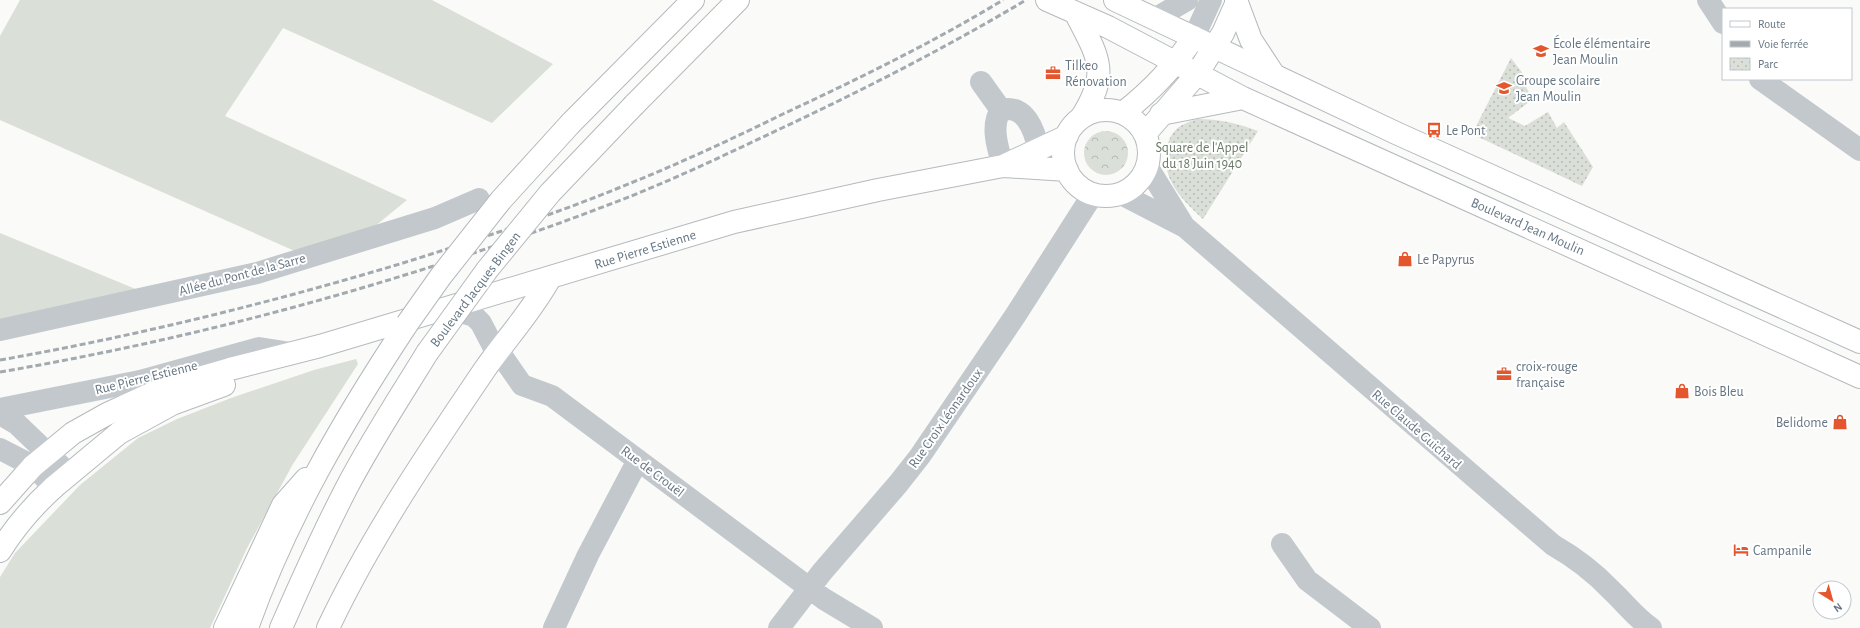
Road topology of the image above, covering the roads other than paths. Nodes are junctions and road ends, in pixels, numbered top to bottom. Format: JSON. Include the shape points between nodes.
{"nodes":[{"id":1,"x":693,"y":0,"type":"edge"},
{"id":2,"x":738,"y":0,"type":"edge"},
{"id":3,"x":1047,"y":0,"type":"edge"},
{"id":4,"x":1115,"y":0,"type":"edge"},
{"id":5,"x":1187,"y":0,"type":"edge"},
{"id":6,"x":1211,"y":0,"type":"edge"},
{"id":7,"x":1708,"y":0,"type":"edge"},
{"id":8,"x":1236,"y":1,"type":"edge"},
{"id":9,"x":1076,"y":14,"type":"junction"},
{"id":10,"x":1156,"y":18,"type":"junction"},
{"id":11,"x":1722,"y":21,"type":"edge"},
{"id":12,"x":1194,"y":37,"type":"junction"},
{"id":13,"x":1215,"y":46,"type":"junction"},
{"id":14,"x":1176,"y":63,"type":"junction"},
{"id":15,"x":1197,"y":74,"type":"junction"},
{"id":16,"x":1274,"y":75,"type":"junction"},
{"id":17,"x":1761,"y":80,"type":"edge"},
{"id":18,"x":981,"y":82,"type":"dead end"},
{"id":19,"x":1243,"y":98,"type":"junction"},
{"id":20,"x":1001,"y":110,"type":"junction"},
{"id":21,"x":1123,"y":113,"type":"junction"},
{"id":22,"x":1161,"y":114,"type":"junction"},
{"id":23,"x":1081,"y":118,"type":"junction"},
{"id":24,"x":1145,"y":134,"type":"junction"},
{"id":25,"x":1067,"y":136,"type":"junction"},
{"id":26,"x":1038,"y":149,"type":"junction"},
{"id":27,"x":1860,"y":150,"type":"edge"},
{"id":28,"x":1003,"y":166,"type":"junction"},
{"id":29,"x":1147,"y":166,"type":"junction"},
{"id":30,"x":1067,"y":170,"type":"junction"},
{"id":31,"x":1093,"y":194,"type":"junction"},
{"id":32,"x":1121,"y":194,"type":"junction"},
{"id":33,"x":479,"y":199,"type":"dead end"},
{"id":34,"x":1185,"y":227,"type":"junction"},
{"id":35,"x":550,"y":278,"type":"junction"},
{"id":36,"x":447,"y":308,"type":"junction"},
{"id":37,"x":0,"y":330,"type":"edge"},
{"id":38,"x":1860,"y":342,"type":"edge"},
{"id":39,"x":496,"y":352,"type":"junction"},
{"id":40,"x":291,"y":353,"type":"junction"},
{"id":41,"x":1860,"y":377,"type":"edge"},
{"id":42,"x":0,"y":409,"type":"edge"},
{"id":43,"x":0,"y":414,"type":"edge"},
{"id":44,"x":0,"y":449,"type":"edge"},
{"id":45,"x":324,"y":458,"type":"junction"},
{"id":46,"x":41,"y":459,"type":"junction"},
{"id":47,"x":638,"y":460,"type":"junction"},
{"id":48,"x":61,"y":480,"type":"junction"},
{"id":49,"x":0,"y":503,"type":"edge"},
{"id":50,"x":1282,"y":544,"type":"dead end"},
{"id":51,"x":0,"y":551,"type":"edge"},
{"id":52,"x":809,"y":587,"type":"junction"},
{"id":53,"x":225,"y":628,"type":"edge"},
{"id":54,"x":247,"y":628,"type":"edge"},
{"id":55,"x":281,"y":628,"type":"edge"},
{"id":56,"x":328,"y":628,"type":"edge"},
{"id":57,"x":554,"y":628,"type":"edge"},
{"id":58,"x":779,"y":628,"type":"edge"},
{"id":59,"x":872,"y":628,"type":"edge"},
{"id":60,"x":1370,"y":628,"type":"edge"},
{"id":61,"x":1651,"y":628,"type":"edge"}],
"edges":[{"from":1,"to":45,"type":"main road","bridge":true,"via":[[571,123],[501,200],[441,276],[373,375]]},
{"from":2,"to":55,"type":"main road","name":"Boulevard Jacques Bingen","bridge":true,"via":[[550,194],[487,270],[427,353],[383,424],[348,486]]},
{"from":3,"to":9,"type":"main road","name":"Boulevard Jean Moulin"},
{"from":4,"to":10,"type":"main road"},
{"from":5,"to":10,"type":"street"},
{"from":6,"to":12,"type":"street"},
{"from":7,"to":11,"type":"street"},
{"from":8,"to":13,"type":"main road"},
{"from":8,"to":16,"type":"main road","via":[[1251,40]]},
{"from":9,"to":14,"type":"main road","name":"Boulevard Jean Moulin","via":[[1108,27]]},
{"from":9,"to":23,"type":"main road","via":[[1093,46],[1099,68],[1098,84]]},
{"from":10,"to":12,"type":"main road"},
{"from":12,"to":13,"type":"main road"},
{"from":12,"to":14,"type":"main road"},
{"from":13,"to":15,"type":"main road"},
{"from":13,"to":16,"type":"main road"},
{"from":14,"to":15,"type":"main road","name":"Boulevard Jean Moulin"},
{"from":14,"to":21,"type":"main road","via":[[1147,94]]},
{"from":15,"to":19,"type":"main road","name":"Boulevard Jean Moulin"},
{"from":15,"to":22,"type":"main road"},
{"from":16,"to":38,"type":"main road","via":[[1396,133]]},
{"from":17,"to":27,"type":"street"},
{"from":18,"to":20,"type":"street"},
{"from":19,"to":22,"type":"main road"},
{"from":19,"to":41,"type":"main road","name":"Boulevard Jean Moulin"},
{"from":20,"to":26,"type":"street","via":[[1014,110],[1031,124]]},
{"from":20,"to":28,"type":"street","via":[[996,120],[996,135]]},
{"from":21,"to":23,"type":"main road","via":[[1101,111]]},
{"from":21,"to":24,"type":"main road","via":[[1139,125]]},
{"from":22,"to":24,"type":"main road"},
{"from":23,"to":25,"type":"main road"},
{"from":24,"to":29,"type":"main road","via":[[1150,156]]},
{"from":25,"to":26,"type":"main road","name":"Rue Pierre Estienne"},
{"from":25,"to":30,"type":"main road","via":[[1063,147],[1063,159]]},
{"from":26,"to":28,"type":"main road","name":"Rue Pierre Estienne"},
{"from":28,"to":30,"type":"main road","name":"Rue Pierre Estienne"},
{"from":28,"to":35,"type":"main road","name":"Rue Pierre Estienne","via":[[734,222]]},
{"from":29,"to":32,"type":"main road","via":[[1137,183]]},
{"from":29,"to":34,"type":"street","name":"Rue Claude Guichard"},
{"from":30,"to":31,"type":"main road","via":[[1073,181]]},
{"from":31,"to":32,"type":"main road"},
{"from":31,"to":52,"type":"street","name":"Rue Croix Léonardoux","via":[[1015,316],[920,456]]},
{"from":32,"to":34,"type":"street","name":"Rue Claude Guichard"},
{"from":33,"to":37,"type":"street","name":"Allée du Pont de la Sarre","via":[[435,218],[257,273]]},
{"from":34,"to":61,"type":"street","name":"Rue Claude Guichard","via":[[1553,545],[1579,561],[1638,619]]},
{"from":35,"to":36,"type":"main road","name":"Rue Pierre Estienne"},
{"from":35,"to":39,"type":"main road","via":[[541,295]]},
{"from":36,"to":39,"type":"street","name":"Rue de Crouël","via":[[474,316],[481,323]]},
{"from":36,"to":40,"type":"main road","name":"Rue Pierre Estienne"},
{"from":39,"to":47,"type":"street","name":"Rue de Crouël","via":[[522,385],[552,396]]},
{"from":39,"to":56,"type":"main road","via":[[389,515]]},
{"from":40,"to":42,"type":"street","name":"Rue Pierre Estienne","via":[[259,348],[140,381]]},
{"from":40,"to":46,"type":"main road","name":"Rue Pierre Estienne","via":[[164,388],[137,399],[73,433]]},
{"from":40,"to":48,"type":"main road","name":"Rue Pierre Estienne","via":[[267,369],[172,404],[119,433]]},
{"from":43,"to":46,"type":"street","via":[[17,424]]},
{"from":44,"to":46,"type":"street"},
{"from":45,"to":53,"type":"main road","via":[[283,505]]},
{"from":45,"to":54,"type":"main road","via":[[263,582]]},
{"from":46,"to":48,"type":"street"},
{"from":46,"to":49,"type":"main road","name":"Rue Pierre Estienne"},
{"from":47,"to":52,"type":"street","name":"Rue de Crouël"},
{"from":47,"to":57,"type":"street","via":[[588,555]]},
{"from":48,"to":51,"type":"main road","name":"Rue Pierre Estienne","via":[[10,534]]},
{"from":50,"to":60,"type":"street","via":[[1306,580]]},
{"from":52,"to":58,"type":"street","name":"Rue Croix Léonardoux"},
{"from":52,"to":59,"type":"street","name":"Rue de Crouël"}]}
